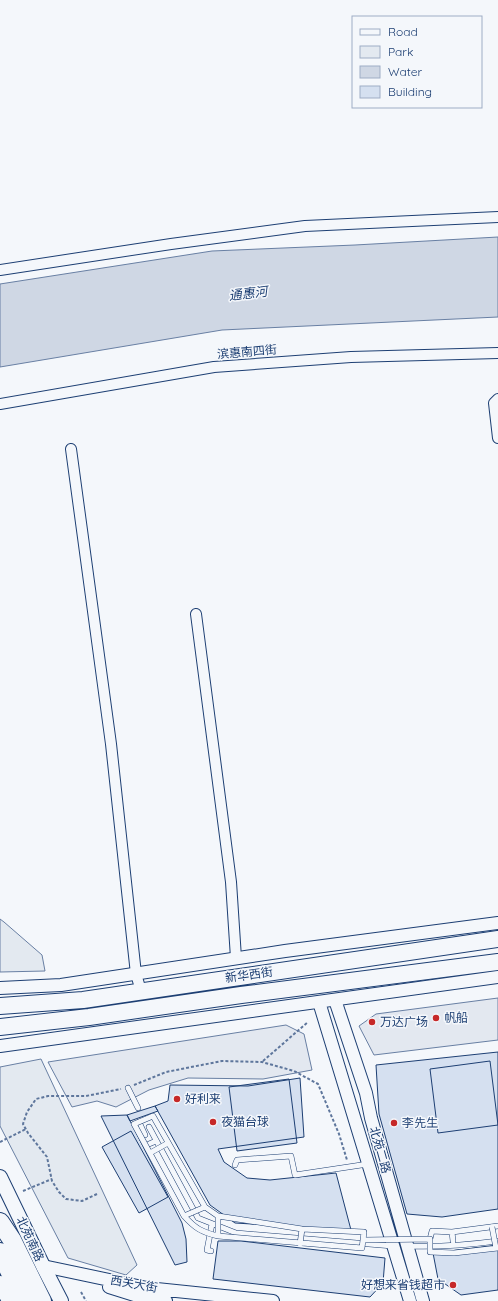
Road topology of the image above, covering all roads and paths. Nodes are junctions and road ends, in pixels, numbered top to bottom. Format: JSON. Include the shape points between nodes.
{"nodes":[{"id":1,"x":498,"y":217,"type":"edge"},
{"id":2,"x":0,"y":270,"type":"edge"},
{"id":3,"x":498,"y":353,"type":"edge"},
{"id":4,"x":498,"y":399,"type":"edge"},
{"id":5,"x":0,"y":404,"type":"edge"},
{"id":6,"x":498,"y":438,"type":"edge"},
{"id":7,"x":71,"y":449,"type":"dead end"},
{"id":8,"x":196,"y":614,"type":"dead end"},
{"id":9,"x":498,"y":923,"type":"edge"},
{"id":10,"x":498,"y":939,"type":"edge"},
{"id":11,"x":236,"y":958,"type":"junction"},
{"id":12,"x":498,"y":962,"type":"edge"},
{"id":13,"x":136,"y":974,"type":"junction"},
{"id":14,"x":498,"y":977,"type":"edge"},
{"id":15,"x":0,"y":988,"type":"edge"},
{"id":16,"x":141,"y":991,"type":"junction"},
{"id":17,"x":335,"y":1000,"type":"junction"},
{"id":18,"x":319,"y":1002,"type":"junction"},
{"id":19,"x":0,"y":1006,"type":"edge"},
{"id":20,"x":308,"y":1022,"type":"dead end"},
{"id":21,"x":0,"y":1028,"type":"edge"},
{"id":22,"x":0,"y":1046,"type":"edge"},
{"id":23,"x":262,"y":1062,"type":"junction"},
{"id":24,"x":128,"y":1088,"type":"junction"},
{"id":25,"x":138,"y":1108,"type":"dead end"},
{"id":26,"x":139,"y":1122,"type":"junction"},
{"id":27,"x":149,"y":1127,"type":"dead end"},
{"id":28,"x":26,"y":1129,"type":"junction"},
{"id":29,"x":145,"y":1135,"type":"dead end"},
{"id":30,"x":156,"y":1140,"type":"junction"},
{"id":31,"x":0,"y":1142,"type":"edge"},
{"id":32,"x":168,"y":1143,"type":"junction"},
{"id":33,"x":149,"y":1144,"type":"dead end"},
{"id":34,"x":150,"y":1153,"type":"junction"},
{"id":35,"x":369,"y":1164,"type":"junction"},
{"id":36,"x":235,"y":1165,"type":"dead end"},
{"id":37,"x":349,"y":1167,"type":"junction"},
{"id":38,"x":0,"y":1176,"type":"edge"},
{"id":39,"x":52,"y":1179,"type":"junction"},
{"id":40,"x":23,"y":1191,"type":"dead end"},
{"id":41,"x":97,"y":1194,"type":"dead end"},
{"id":42,"x":205,"y":1207,"type":"junction"},
{"id":43,"x":184,"y":1216,"type":"junction"},
{"id":44,"x":210,"y":1216,"type":"dead end"},
{"id":45,"x":218,"y":1216,"type":"junction"},
{"id":46,"x":0,"y":1222,"type":"edge"},
{"id":47,"x":210,"y":1223,"type":"junction"},
{"id":48,"x":495,"y":1227,"type":"edge"},
{"id":49,"x":302,"y":1228,"type":"junction"},
{"id":50,"x":452,"y":1232,"type":"junction"},
{"id":51,"x":218,"y":1236,"type":"junction"},
{"id":52,"x":430,"y":1239,"type":"junction"},
{"id":53,"x":364,"y":1240,"type":"junction"},
{"id":54,"x":453,"y":1241,"type":"dead end"},
{"id":55,"x":498,"y":1241,"type":"edge"},
{"id":56,"x":300,"y":1244,"type":"junction"},
{"id":57,"x":408,"y":1246,"type":"junction"},
{"id":58,"x":394,"y":1247,"type":"junction"},
{"id":59,"x":497,"y":1248,"type":"edge"},
{"id":60,"x":211,"y":1251,"type":"dead end"},
{"id":61,"x":0,"y":1252,"type":"edge"},
{"id":62,"x":45,"y":1270,"type":"junction"},
{"id":63,"x":0,"y":1283,"type":"edge"},
{"id":64,"x":81,"y":1292,"type":"dead end"},
{"id":65,"x":9,"y":1301,"type":"edge"},
{"id":66,"x":24,"y":1301,"type":"edge"},
{"id":67,"x":42,"y":1301,"type":"edge"},
{"id":68,"x":61,"y":1301,"type":"edge"},
{"id":69,"x":86,"y":1301,"type":"edge"},
{"id":70,"x":166,"y":1301,"type":"edge"},
{"id":71,"x":273,"y":1301,"type":"edge"},
{"id":72,"x":410,"y":1301,"type":"edge"},
{"id":73,"x":424,"y":1301,"type":"edge"}],
"edges":[{"from":1,"to":2,"type":"street","via":[[304,226]]},
{"from":3,"to":5,"type":"street","name":"滨惠南四街","via":[[351,357],[214,367]]},
{"from":4,"to":6,"type":"street","via":[[494,403]]},
{"from":7,"to":13,"type":"street","via":[[111,744]]},
{"from":8,"to":11,"type":"street","via":[[231,882]]},
{"from":9,"to":11,"type":"street"},
{"from":10,"to":16,"type":"main road","name":"新华西街"},
{"from":11,"to":13,"type":"street"},
{"from":12,"to":21,"type":"main road","name":"新华西街"},
{"from":13,"to":15,"type":"street","via":[[61,985]]},
{"from":13,"to":16,"type":"street"},
{"from":14,"to":17,"type":"street"},
{"from":16,"to":19,"type":"main road","name":"新华西街","via":[[82,1000]]},
{"from":17,"to":18,"type":"street"},
{"from":17,"to":57,"type":"street","name":"北苑二路","via":[[366,1093]]},
{"from":18,"to":22,"type":"street"},
{"from":18,"to":35,"type":"street","name":"北苑二路"},
{"from":20,"to":23,"type":"path"},
{"from":23,"to":24,"type":"path","via":[[222,1061],[166,1072]]},
{"from":23,"to":37,"type":"path","via":[[294,1071],[318,1084],[339,1134]]},
{"from":24,"to":25,"type":"lane"},
{"from":24,"to":28,"type":"path","via":[[86,1096],[48,1096],[36,1099],[23,1124]]},
{"from":26,"to":29,"type":"lane"},
{"from":26,"to":32,"type":"lane","bridge":true,"via":[[153,1116]]},
{"from":26,"to":34,"type":"lane","bridge":true,"via":[[134,1124]]},
{"from":27,"to":30,"type":"lane"},
{"from":28,"to":31,"type":"path"},
{"from":28,"to":39,"type":"path","via":[[47,1158]]},
{"from":30,"to":33,"type":"lane"},
{"from":30,"to":47,"type":"lane","via":[[198,1218]]},
{"from":32,"to":34,"type":"lane","bridge":true},
{"from":32,"to":42,"type":"lane","bridge":true},
{"from":34,"to":43,"type":"lane","bridge":true},
{"from":35,"to":37,"type":"lane"},
{"from":35,"to":58,"type":"street","name":"北苑二路"},
{"from":36,"to":37,"type":"lane","via":[[237,1160],[291,1156],[295,1175]]},
{"from":38,"to":62,"type":"main road","name":"北苑南路"},
{"from":39,"to":40,"type":"path"},
{"from":39,"to":41,"type":"path","via":[[66,1199],[82,1201]]},
{"from":42,"to":43,"type":"lane","bridge":true},
{"from":42,"to":45,"type":"lane","bridge":true},
{"from":43,"to":51,"type":"lane","bridge":true,"via":[[203,1233]]},
{"from":44,"to":47,"type":"lane"},
{"from":45,"to":49,"type":"lane","bridge":true},
{"from":45,"to":51,"type":"lane","bridge":true},
{"from":46,"to":67,"type":"highway","via":[[12,1240]]},
{"from":47,"to":58,"type":"lane","via":[[236,1233]]},
{"from":47,"to":60,"type":"lane","via":[[207,1250]]},
{"from":48,"to":50,"type":"lane"},
{"from":48,"to":59,"type":"lane","bridge":true},
{"from":49,"to":53,"type":"lane","bridge":true,"via":[[364,1232]]},
{"from":49,"to":56,"type":"lane","bridge":true},
{"from":50,"to":52,"type":"lane","via":[[432,1230]]},
{"from":50,"to":54,"type":"lane"},
{"from":51,"to":56,"type":"lane","bridge":true},
{"from":52,"to":53,"type":"lane","bridge":true},
{"from":52,"to":59,"type":"lane","bridge":true,"via":[[430,1252],[454,1253]]},
{"from":53,"to":56,"type":"lane","bridge":true,"via":[[362,1248]]},
{"from":55,"to":57,"type":"lane","via":[[472,1245]]},
{"from":57,"to":73,"type":"street","name":"北苑二路"},
{"from":58,"to":72,"type":"street","name":"北苑二路"},
{"from":61,"to":66,"type":"highway"},
{"from":62,"to":68,"type":"main road","name":"北苑南路"},
{"from":62,"to":70,"type":"street","name":"西关大街","via":[[146,1299]]},
{"from":62,"to":71,"type":"street","name":"西关大街","via":[[147,1288]]},
{"from":63,"to":65,"type":"main road"},
{"from":64,"to":69,"type":"path"}]}
